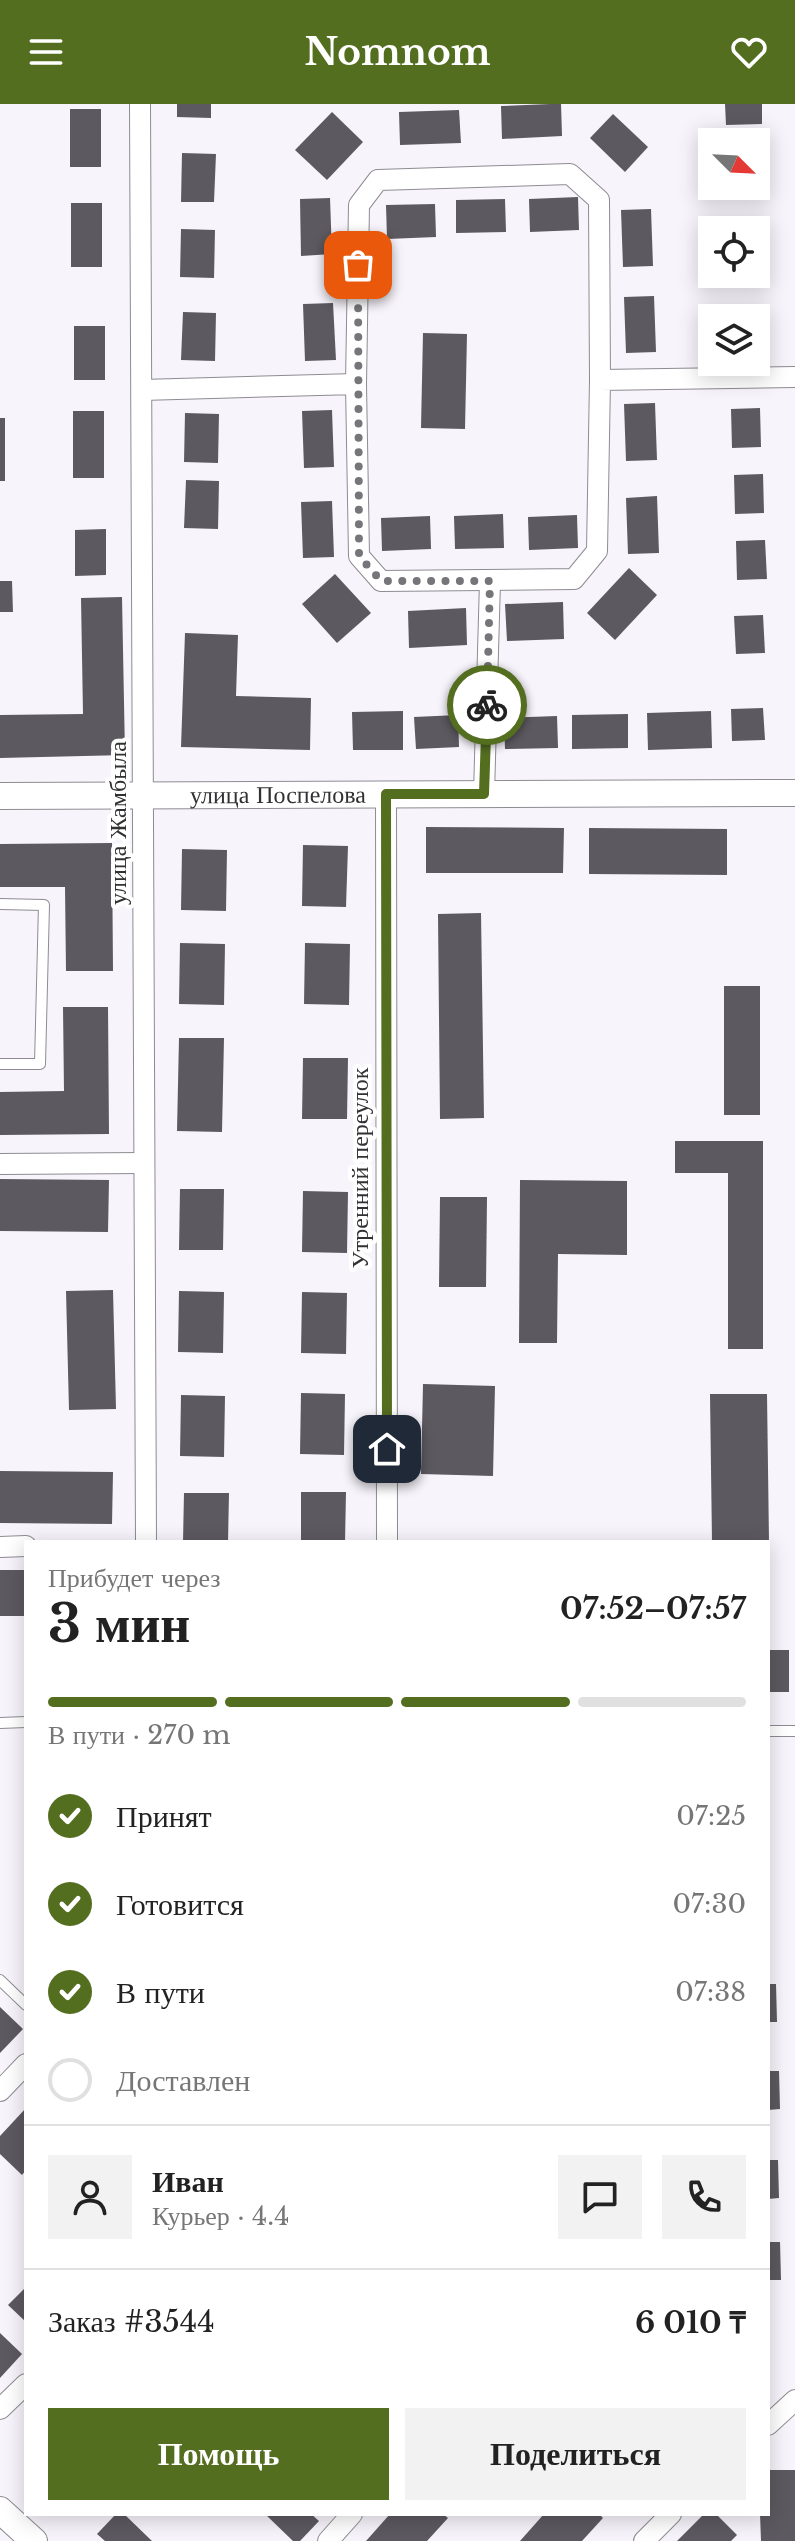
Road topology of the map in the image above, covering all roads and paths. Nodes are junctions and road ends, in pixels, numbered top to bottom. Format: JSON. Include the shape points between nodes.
{"nodes":[{"id":1,"x":140,"y":104,"type":"edge"},
{"id":2,"x":795,"y":377,"type":"edge"},
{"id":3,"x":600,"y":380,"type":"junction"},
{"id":4,"x":356,"y":384,"type":"junction"},
{"id":5,"x":142,"y":390,"type":"junction"},
{"id":6,"x":490,"y":581,"type":"junction"},
{"id":7,"x":795,"y":793,"type":"edge"},
{"id":8,"x":386,"y":794,"type":"junction"},
{"id":9,"x":484,"y":794,"type":"junction"},
{"id":10,"x":0,"y":796,"type":"edge"},
{"id":11,"x":145,"y":796,"type":"junction"},
{"id":12,"x":0,"y":904,"type":"edge"},
{"id":13,"x":0,"y":1064,"type":"edge"},
{"id":14,"x":143,"y":1163,"type":"junction"},
{"id":15,"x":0,"y":1164,"type":"edge"},
{"id":16,"x":146,"y":1540,"type":"edge"},
{"id":17,"x":387,"y":1540,"type":"edge"},
{"id":18,"x":24,"y":1546,"type":"edge"},
{"id":19,"x":0,"y":1547,"type":"edge"},
{"id":20,"x":24,"y":1722,"type":"edge"},
{"id":21,"x":0,"y":1723,"type":"edge"},
{"id":22,"x":770,"y":1731,"type":"edge"},
{"id":23,"x":795,"y":1731,"type":"edge"},
{"id":24,"x":0,"y":1980,"type":"edge"},
{"id":25,"x":24,"y":2003,"type":"edge"},
{"id":26,"x":24,"y":2066,"type":"edge"},
{"id":27,"x":0,"y":2091,"type":"edge"},
{"id":28,"x":24,"y":2386,"type":"edge"},
{"id":29,"x":795,"y":2400,"type":"edge"},
{"id":30,"x":0,"y":2409,"type":"edge"},
{"id":31,"x":770,"y":2423,"type":"edge"},
{"id":32,"x":0,"y":2510,"type":"edge"},
{"id":33,"x":350,"y":2516,"type":"edge"},
{"id":34,"x":668,"y":2516,"type":"edge"},
{"id":35,"x":34,"y":2541,"type":"edge"},
{"id":36,"x":328,"y":2541,"type":"edge"},
{"id":37,"x":644,"y":2541,"type":"edge"}],
"edges":[{"from":1,"to":5,"type":"street","name":"улица Жамбыла"},
{"from":2,"to":3,"type":"street"},
{"from":3,"to":4,"type":"street","via":[[599,200],[570,174],[378,180],[359,205]]},
{"from":3,"to":6,"type":"street","via":[[597,551],[574,579]]},
{"from":4,"to":5,"type":"street"},
{"from":4,"to":6,"type":"street","via":[[359,556],[381,581]]},
{"from":5,"to":11,"type":"street","name":"улица Жамбыла"},
{"from":6,"to":9,"type":"street"},
{"from":7,"to":9,"type":"street","name":"улица Поспелова"},
{"from":8,"to":9,"type":"street","name":"улица Поспелова"},
{"from":8,"to":11,"type":"street","name":"улица Поспелова"},
{"from":8,"to":17,"type":"street","name":"Утренний переулок"},
{"from":10,"to":11,"type":"street","name":"улица Поспелова"},
{"from":11,"to":14,"type":"street","name":"улица Жамбыла"},
{"from":12,"to":13,"type":"lane","via":[[44,905],[40,1064]]},
{"from":14,"to":15,"type":"street"},
{"from":14,"to":16,"type":"street","name":"улица Жамбыла"},
{"from":18,"to":19,"type":"street"},
{"from":20,"to":21,"type":"lane"},
{"from":22,"to":23,"type":"lane"},
{"from":24,"to":25,"type":"lane"},
{"from":26,"to":27,"type":"street"},
{"from":28,"to":30,"type":"street"},
{"from":29,"to":31,"type":"street"},
{"from":32,"to":35,"type":"street"},
{"from":33,"to":36,"type":"street"},
{"from":34,"to":37,"type":"street"}]}
